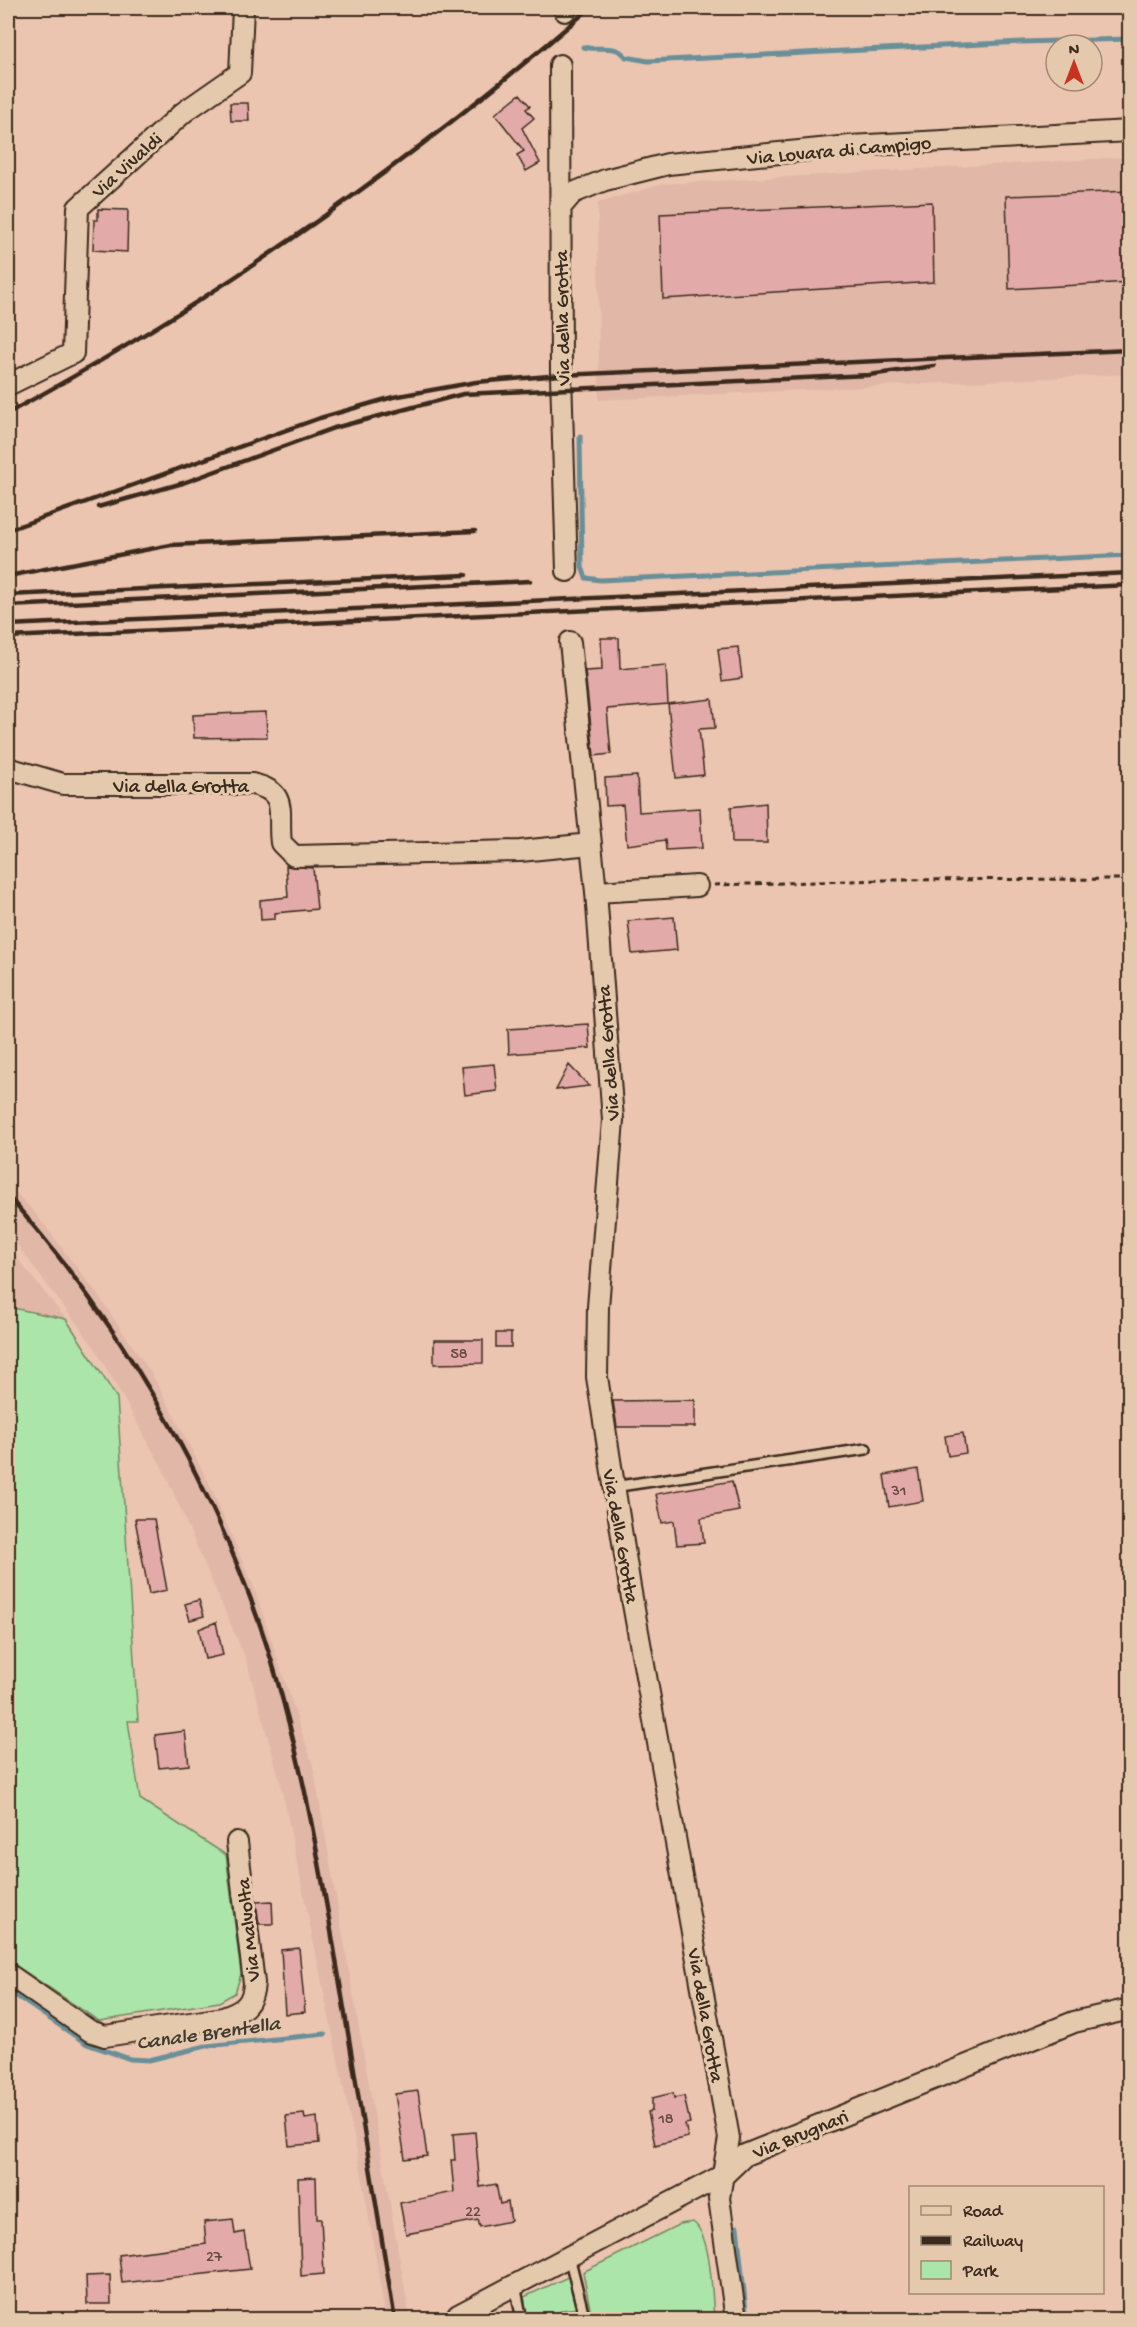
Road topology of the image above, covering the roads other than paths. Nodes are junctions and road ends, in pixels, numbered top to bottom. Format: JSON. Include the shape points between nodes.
{"nodes":[{"id":1,"x":243,"y":8,"type":"edge"},
{"id":2,"x":560,"y":65,"type":"dead end"},
{"id":3,"x":1130,"y":131,"type":"edge"},
{"id":4,"x":560,"y":208,"type":"junction"},
{"id":5,"x":8,"y":385,"type":"edge"},
{"id":6,"x":567,"y":571,"type":"dead end"},
{"id":7,"x":570,"y":642,"type":"dead end"},
{"id":8,"x":8,"y":768,"type":"edge"},
{"id":9,"x":591,"y":843,"type":"junction"},
{"id":10,"x":697,"y":885,"type":"road end"},
{"id":11,"x":596,"y":892,"type":"junction"},
{"id":12,"x":866,"y":1449,"type":"dead end"},
{"id":13,"x":613,"y":1487,"type":"junction"},
{"id":14,"x":237,"y":1842,"type":"dead end"},
{"id":15,"x":8,"y":1974,"type":"edge"},
{"id":16,"x":1130,"y":2009,"type":"edge"},
{"id":17,"x":725,"y":2174,"type":"junction"},
{"id":18,"x":569,"y":2256,"type":"junction"},
{"id":19,"x":515,"y":2284,"type":"junction"},
{"id":20,"x":458,"y":2314,"type":"dead end"},
{"id":21,"x":522,"y":2319,"type":"edge"},
{"id":22,"x":585,"y":2319,"type":"edge"},
{"id":23,"x":736,"y":2319,"type":"edge"}],
"edges":[{"from":1,"to":5,"type":"street","name":"Via Vivaldi","via":[[240,73],[184,112],[78,208],[73,353]]},
{"from":2,"to":4,"type":"street","name":"Via della Grotta"},
{"from":3,"to":4,"type":"street","name":"Via Lovara di Campigo","via":[[850,147],[668,164],[605,180],[573,194]]},
{"from":4,"to":6,"type":"street","name":"Via della Grotta"},
{"from":7,"to":9,"type":"street","name":"Via della Grotta"},
{"from":8,"to":9,"type":"street","name":"Via della Grotta","via":[[63,784],[252,784],[268,788],[277,796],[280,808],[281,843],[294,856],[520,851]]},
{"from":9,"to":11,"type":"street","name":"Via della Grotta"},
{"from":10,"to":11,"type":"street"},
{"from":11,"to":13,"type":"street","name":"Via della Grotta","via":[[613,1120],[598,1307],[597,1377]]},
{"from":12,"to":13,"type":"lane"},
{"from":13,"to":17,"type":"street","name":"Via della Grotta","via":[[729,2138]]},
{"from":14,"to":15,"type":"street","name":"Via Malvolta","via":[[254,1983],[253,1996],[239,2012],[223,2018],[105,2036],[90,2031]]},
{"from":16,"to":17,"type":"street","name":"Via Brugnari","via":[[1074,2022],[756,2150]]},
{"from":17,"to":18,"type":"street","name":"Via Brugnari"},
{"from":17,"to":23,"type":"street","name":"Via della Grotta","via":[[720,2199]]},
{"from":18,"to":19,"type":"street","name":"Via Brugnari"},
{"from":18,"to":22,"type":"lane"},
{"from":19,"to":20,"type":"street","name":"Via Brugnari"},
{"from":19,"to":21,"type":"lane"}]}
